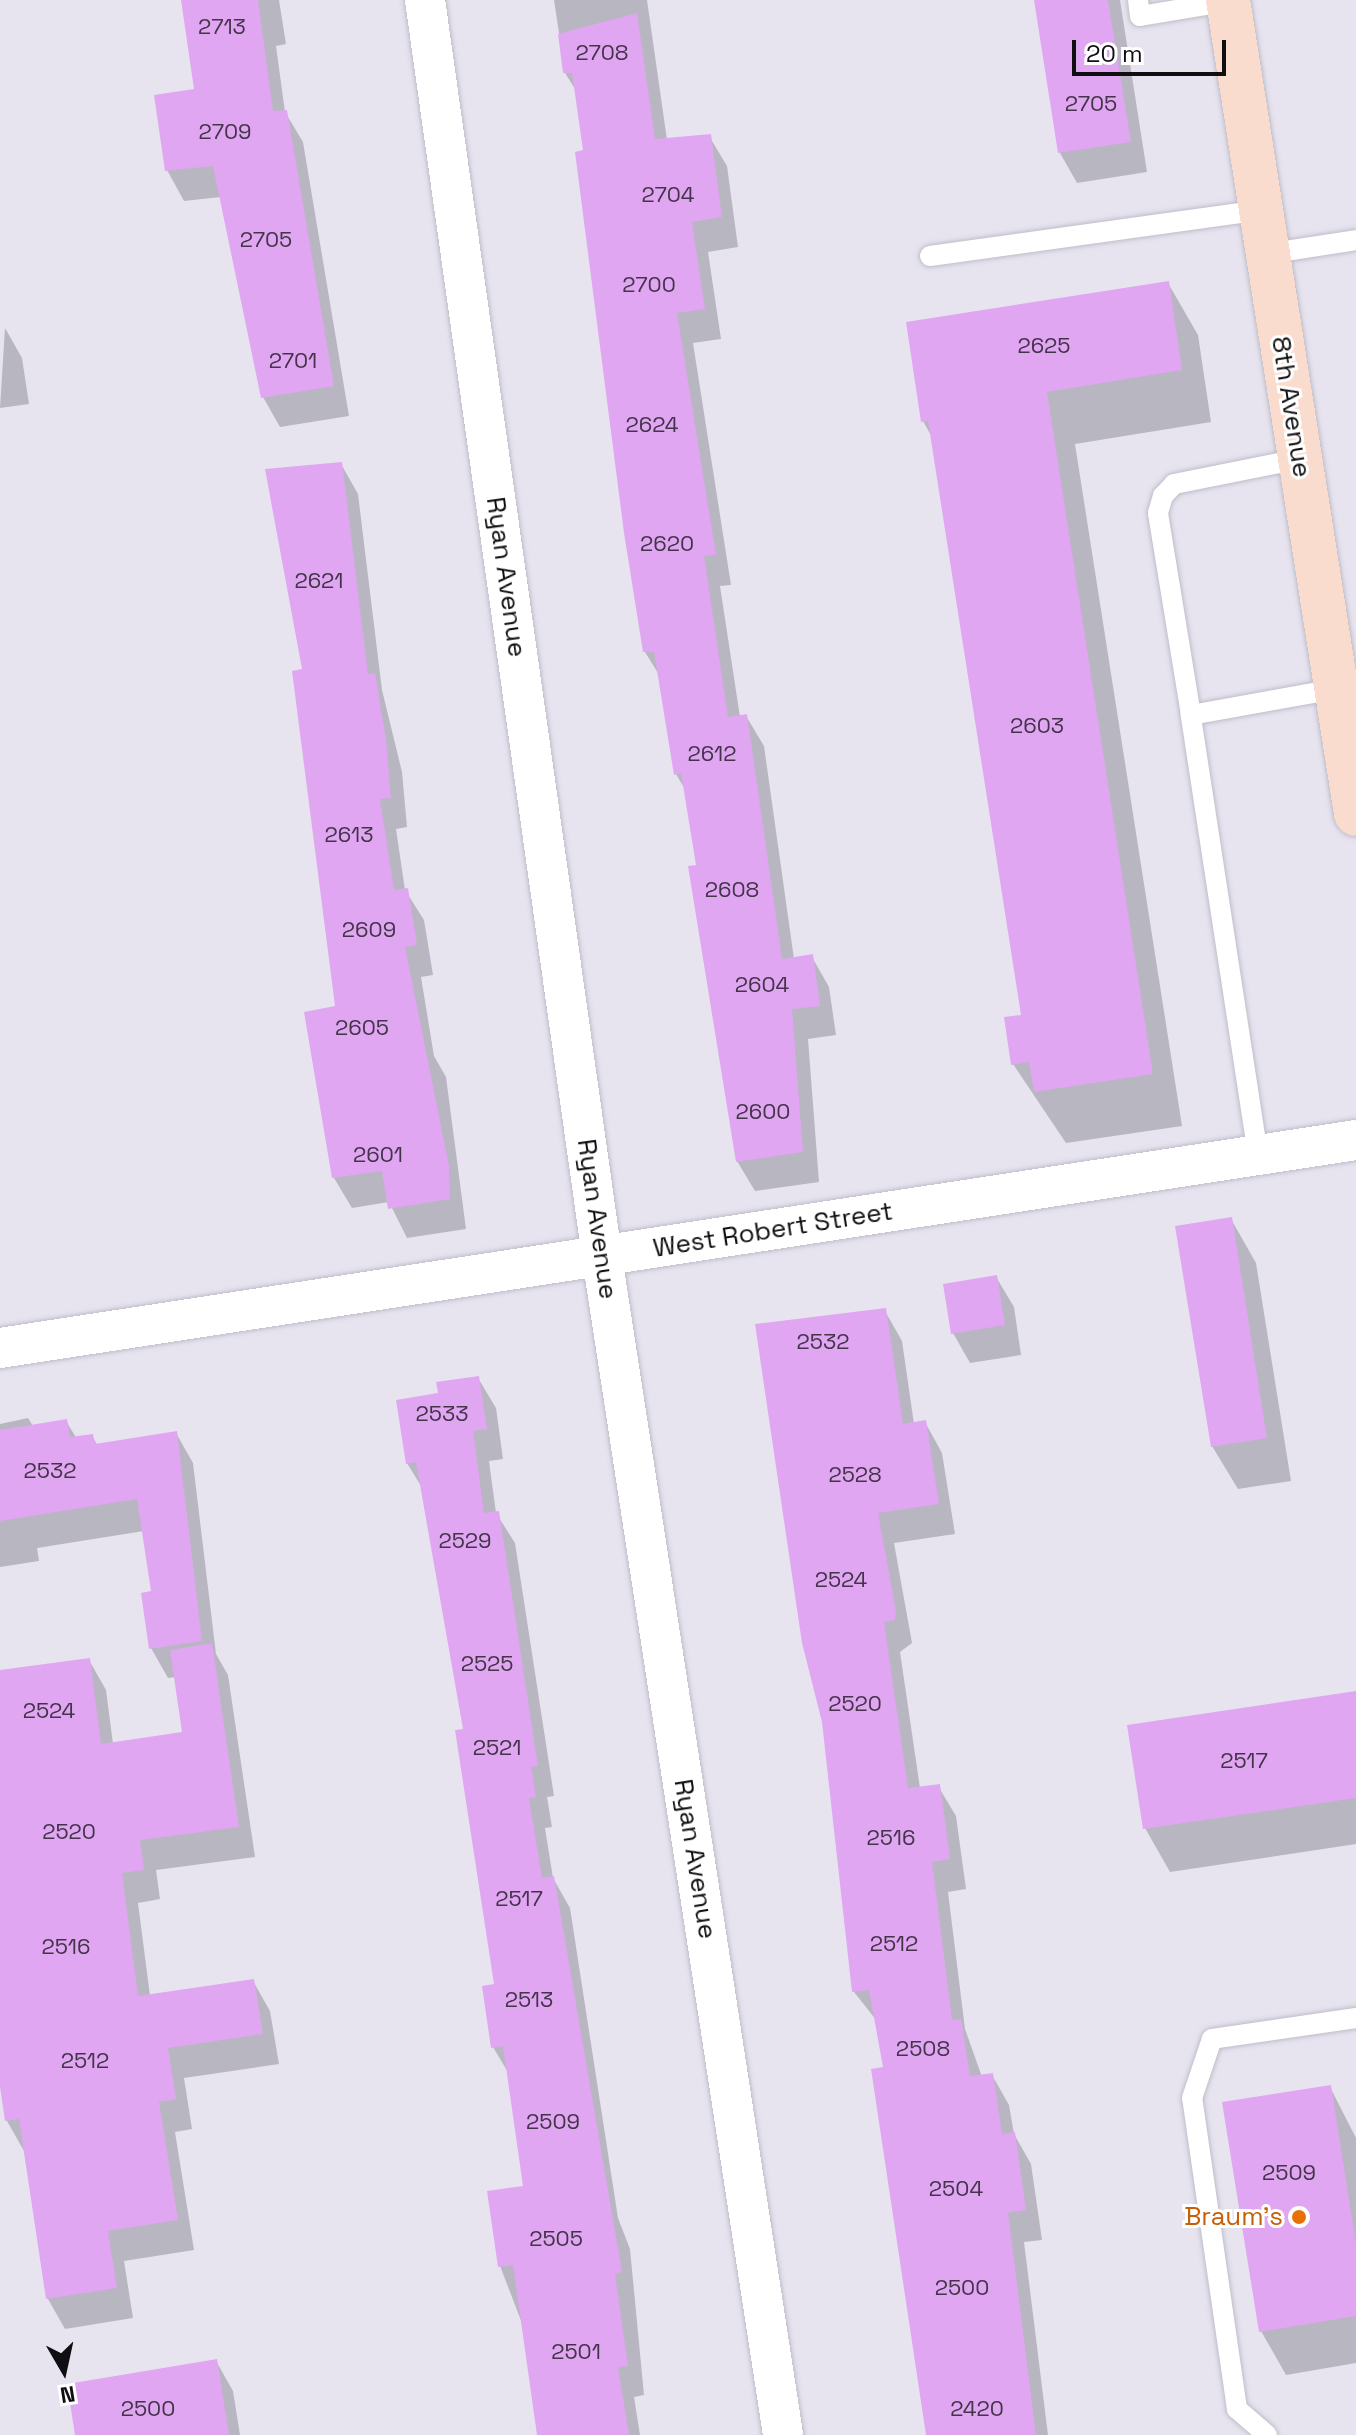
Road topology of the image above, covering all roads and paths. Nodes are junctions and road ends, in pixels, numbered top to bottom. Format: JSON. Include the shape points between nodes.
{"nodes":[{"id":1,"x":425,"y":0,"type":"edge"},
{"id":2,"x":1138,"y":0,"type":"edge"},
{"id":3,"x":1231,"y":0,"type":"edge"},
{"id":4,"x":1260,"y":210,"type":"junction"},
{"id":5,"x":1356,"y":240,"type":"edge"},
{"id":6,"x":1266,"y":254,"type":"junction"},
{"id":7,"x":930,"y":256,"type":"dead end"},
{"id":8,"x":1299,"y":459,"type":"junction"},
{"id":9,"x":1336,"y":689,"type":"junction"},
{"id":10,"x":1191,"y":715,"type":"junction"},
{"id":11,"x":1356,"y":814,"type":"edge"},
{"id":12,"x":1356,"y":1140,"type":"edge"},
{"id":13,"x":1258,"y":1155,"type":"junction"},
{"id":14,"x":602,"y":1257,"type":"junction"},
{"id":15,"x":0,"y":1348,"type":"edge"},
{"id":16,"x":1356,"y":2018,"type":"edge"},
{"id":17,"x":783,"y":2435,"type":"edge"},
{"id":18,"x":1267,"y":2435,"type":"edge"}],
"edges":[{"from":1,"to":14,"type":"street","name":"Ryan Avenue"},
{"from":2,"to":3,"type":"lane","via":[[1140,16]]},
{"from":3,"to":4,"type":"main road","name":"8th Avenue"},
{"from":4,"to":6,"type":"main road","name":"8th Avenue"},
{"from":4,"to":7,"type":"lane"},
{"from":5,"to":6,"type":"lane"},
{"from":6,"to":8,"type":"main road","name":"8th Avenue"},
{"from":8,"to":9,"type":"main road","name":"8th Avenue"},
{"from":8,"to":10,"type":"lane","via":[[1174,484],[1163,496],[1158,513]]},
{"from":9,"to":10,"type":"lane"},
{"from":9,"to":11,"type":"main road","name":"8th Avenue"},
{"from":10,"to":13,"type":"lane"},
{"from":12,"to":13,"type":"street","name":"West Robert Street"},
{"from":13,"to":14,"type":"street","name":"West Robert Street"},
{"from":14,"to":15,"type":"street","name":"West Robert Street"},
{"from":14,"to":17,"type":"street","name":"Ryan Avenue"},
{"from":16,"to":18,"type":"lane","via":[[1212,2039],[1192,2098],[1237,2409]]}]}
